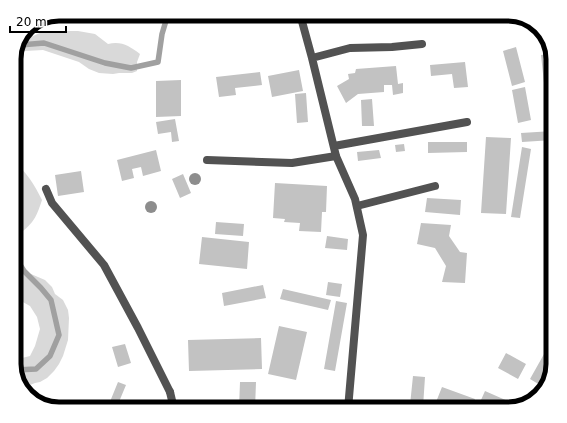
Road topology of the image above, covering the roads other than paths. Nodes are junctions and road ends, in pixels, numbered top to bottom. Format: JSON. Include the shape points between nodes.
{"nodes":[{"id":1,"x":302,"y":21,"type":"edge"},
{"id":2,"x":422,"y":44,"type":"dead end"},
{"id":3,"x":312,"y":58,"type":"junction"},
{"id":4,"x":467,"y":122,"type":"dead end"},
{"id":5,"x":334,"y":146,"type":"junction"},
{"id":6,"x":336,"y":156,"type":"junction"},
{"id":7,"x":207,"y":160,"type":"dead end"},
{"id":8,"x":435,"y":186,"type":"dead end"},
{"id":9,"x":46,"y":189,"type":"dead end"},
{"id":10,"x":357,"y":206,"type":"junction"},
{"id":11,"x":172,"y":402,"type":"edge"},
{"id":12,"x":349,"y":402,"type":"edge"}],
"edges":[{"from":1,"to":3,"type":"street"},
{"from":2,"to":3,"type":"street","via":[[350,48]]},
{"from":3,"to":5,"type":"street"},
{"from":4,"to":5,"type":"street"},
{"from":5,"to":6,"type":"street"},
{"from":6,"to":7,"type":"street","via":[[292,163]]},
{"from":6,"to":10,"type":"street"},
{"from":8,"to":10,"type":"street"},
{"from":9,"to":11,"type":"street","via":[[52,203],[104,265],[170,392]]},
{"from":10,"to":12,"type":"street","via":[[363,236]]}]}
